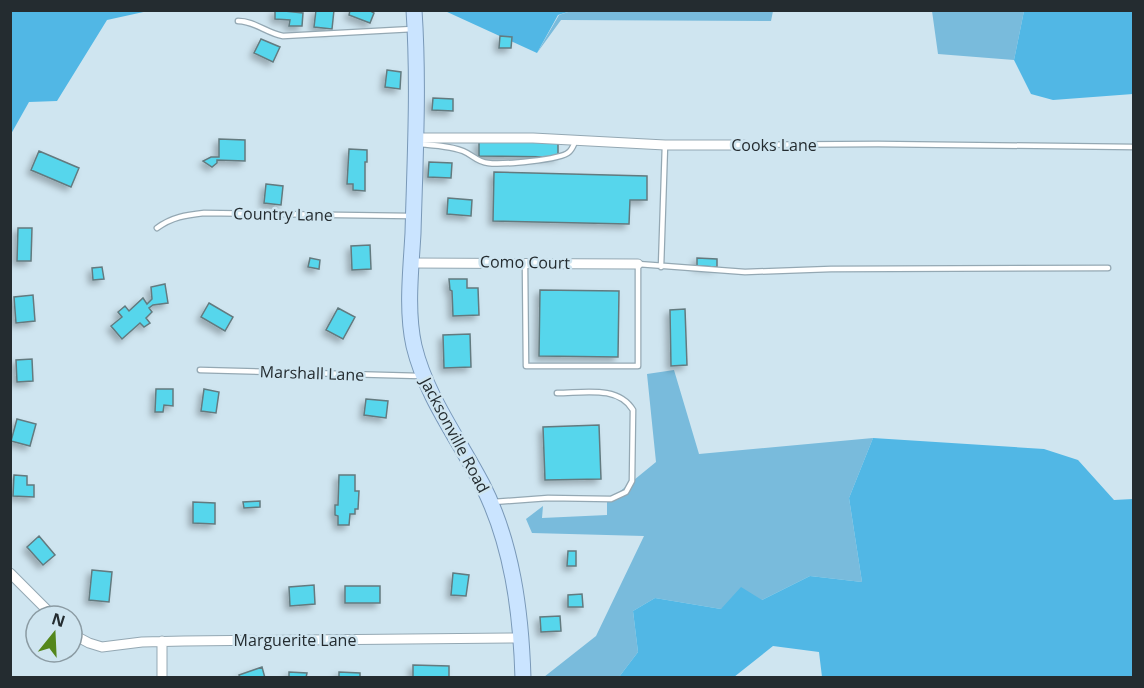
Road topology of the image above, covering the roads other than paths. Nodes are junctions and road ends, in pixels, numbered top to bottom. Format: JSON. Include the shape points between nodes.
{"nodes":[{"id":1,"x":414,"y":10,"type":"edge"},
{"id":2,"x":238,"y":21,"type":"dead end"},
{"id":3,"x":415,"y":29,"type":"junction"},
{"id":4,"x":577,"y":140,"type":"junction"},
{"id":5,"x":416,"y":141,"type":"junction"},
{"id":6,"x":665,"y":145,"type":"junction"},
{"id":7,"x":744,"y":145,"type":"joint"},
{"id":8,"x":1134,"y":147,"type":"edge"},
{"id":9,"x":413,"y":216,"type":"junction"},
{"id":10,"x":157,"y":228,"type":"dead end"},
{"id":11,"x":525,"y":262,"type":"junction"},
{"id":12,"x":412,"y":263,"type":"junction"},
{"id":13,"x":638,"y":264,"type":"junction"},
{"id":14,"x":661,"y":267,"type":"junction"},
{"id":15,"x":1108,"y":268,"type":"dead end"},
{"id":16,"x":201,"y":370,"type":"dead end"},
{"id":17,"x":423,"y":376,"type":"junction"},
{"id":18,"x":557,"y":393,"type":"dead end"},
{"id":19,"x":491,"y":502,"type":"junction"},
{"id":20,"x":10,"y":573,"type":"edge"},
{"id":21,"x":41,"y":604,"type":"edge"},
{"id":22,"x":521,"y":638,"type":"junction"},
{"id":23,"x":84,"y":640,"type":"edge"},
{"id":24,"x":162,"y":641,"type":"junction"},
{"id":25,"x":162,"y":678,"type":"edge"},
{"id":26,"x":523,"y":678,"type":"edge"}],
"edges":[{"from":1,"to":3,"type":"main road","name":"Jacksonville Road"},
{"from":2,"to":3,"type":"lane","via":[[250,21],[271,34],[283,36]]},
{"from":3,"to":5,"type":"main road","name":"Jacksonville Road"},
{"from":4,"to":5,"type":"street","name":"Cooks Lane"},
{"from":4,"to":5,"type":"lane","via":[[569,153],[561,156],[489,164],[445,146]]},
{"from":4,"to":6,"type":"street","name":"Cooks Lane"},
{"from":5,"to":9,"type":"main road","name":"Jacksonville Road"},
{"from":6,"to":7,"type":"street","name":"Cooks Lane"},
{"from":6,"to":14,"type":"lane"},
{"from":7,"to":8,"type":"lane","name":"Cooks Lane"},
{"from":9,"to":10,"type":"lane","name":"Country Lane","via":[[204,213],[182,215]]},
{"from":9,"to":12,"type":"main road","name":"Jacksonville Road"},
{"from":11,"to":12,"type":"street","name":"Como Court"},
{"from":11,"to":13,"type":"street","name":"Como Court"},
{"from":11,"to":13,"type":"lane","via":[[526,366],[638,366]]},
{"from":12,"to":17,"type":"main road","name":"Jacksonville Road","via":[[411,326]]},
{"from":13,"to":14,"type":"lane"},
{"from":14,"to":15,"type":"lane","via":[[745,272]]},
{"from":16,"to":17,"type":"lane","name":"Marshall Lane"},
{"from":17,"to":19,"type":"main road","name":"Jacksonville Road"},
{"from":18,"to":19,"type":"lane","via":[[612,393],[627,400],[633,410],[633,422],[632,481],[626,492],[611,499]]},
{"from":19,"to":22,"type":"main road","name":"Jacksonville Road","via":[[516,590]]},
{"from":20,"to":21,"type":"street"},
{"from":22,"to":24,"type":"street","name":"Marguerite Lane"},
{"from":22,"to":26,"type":"main road","name":"Jacksonville Road"},
{"from":23,"to":24,"type":"street","name":"Marguerite Lane","via":[[102,647]]},
{"from":24,"to":25,"type":"street"}]}
